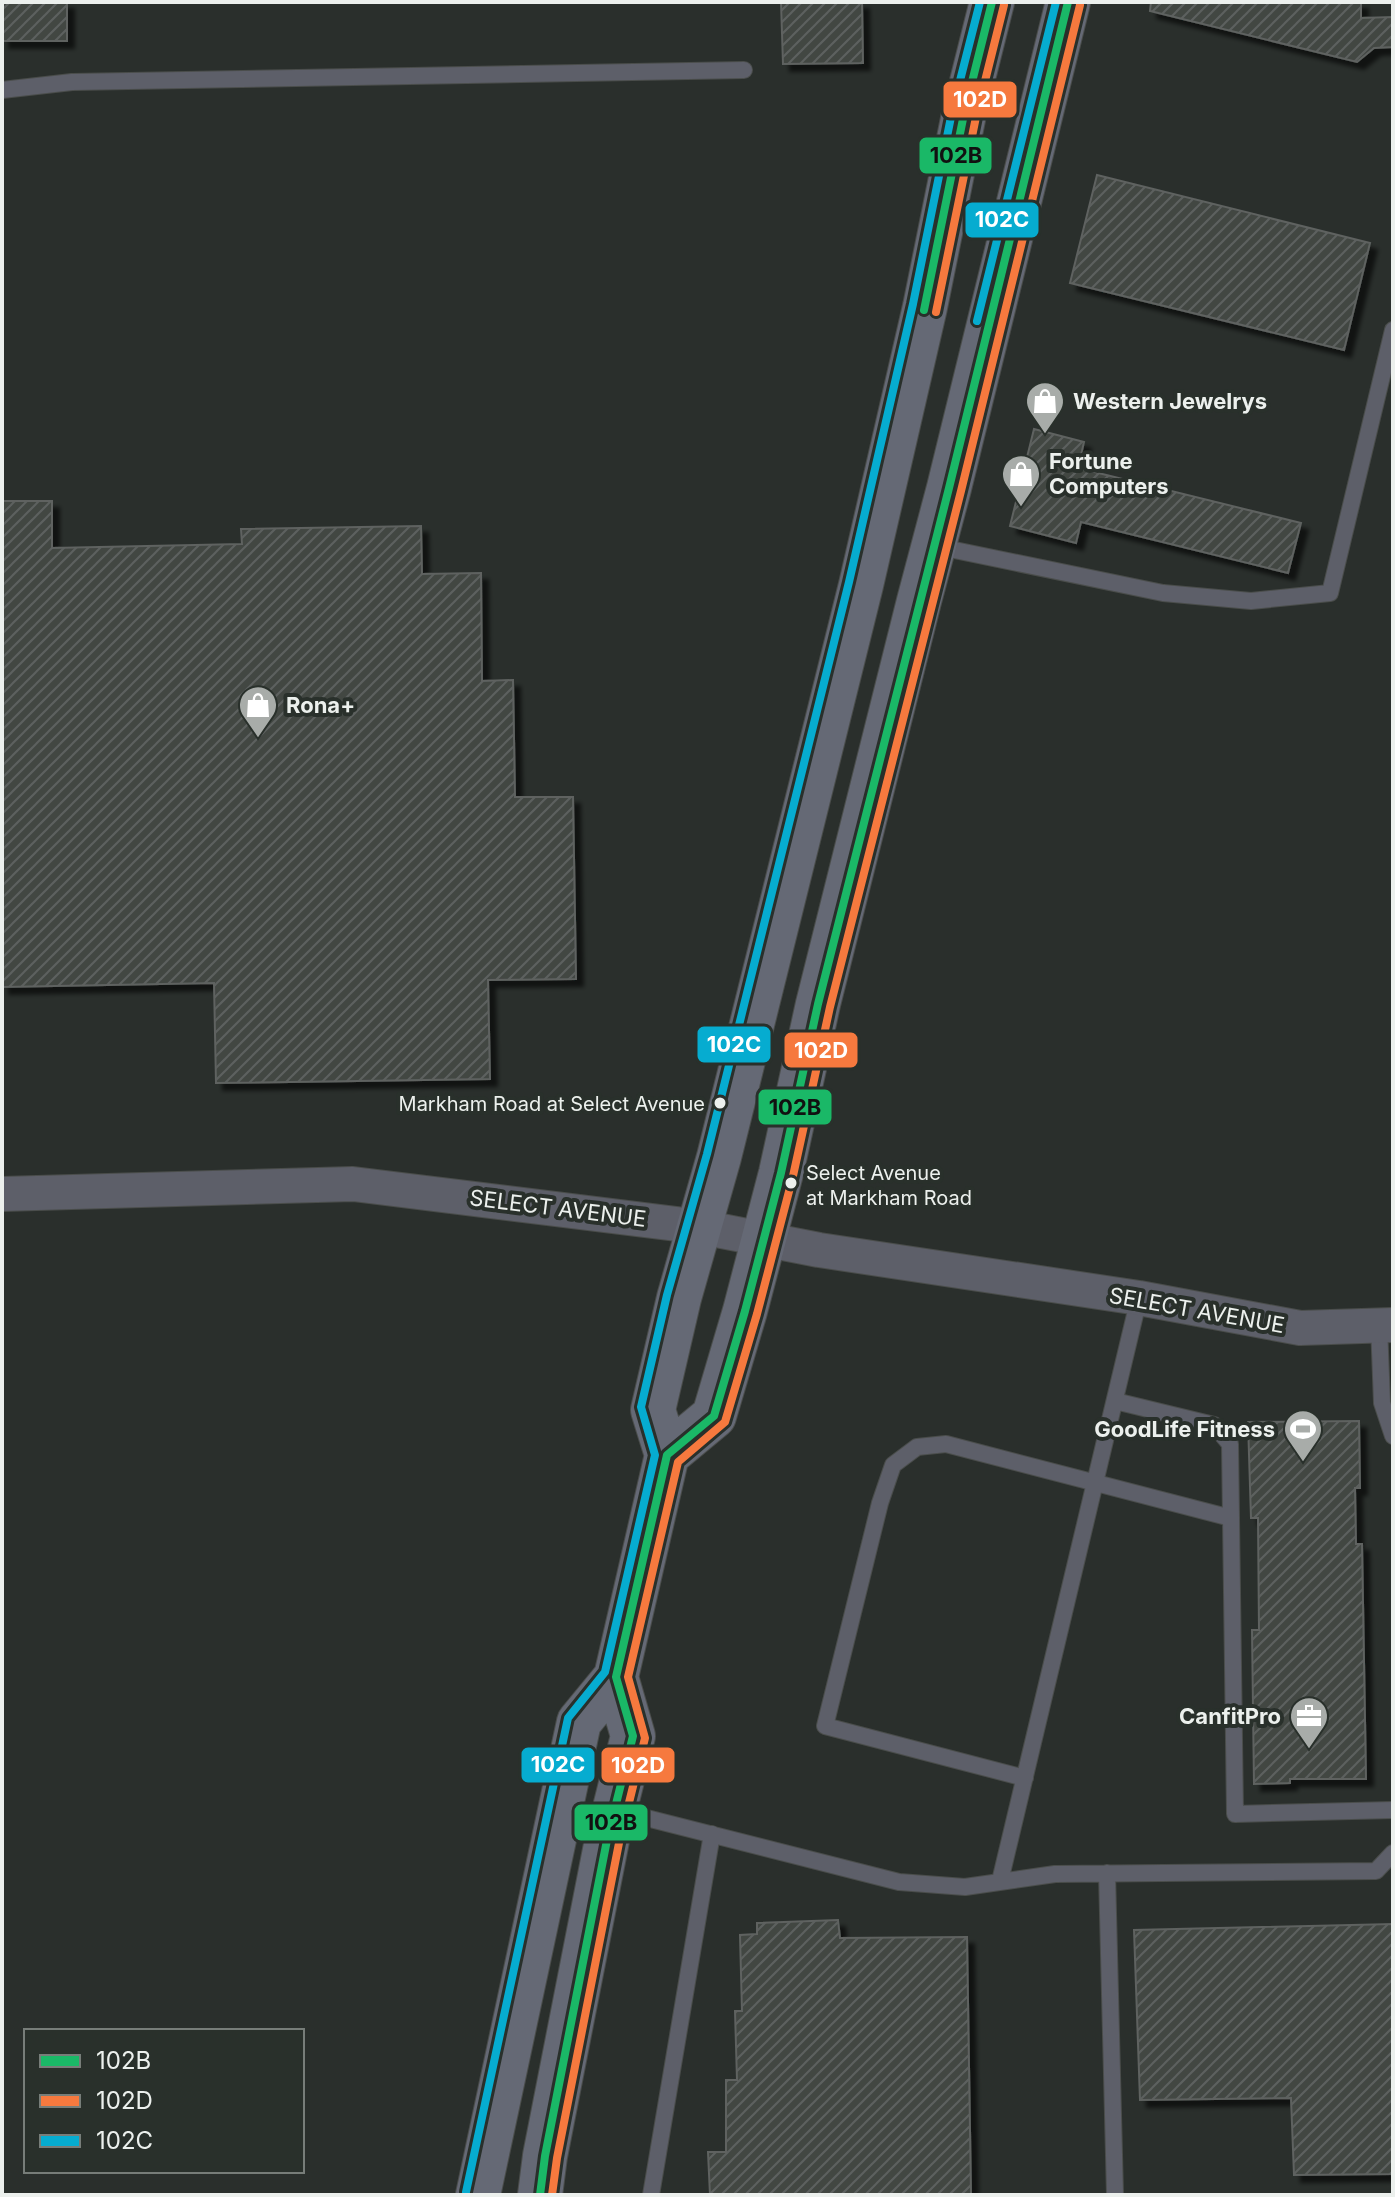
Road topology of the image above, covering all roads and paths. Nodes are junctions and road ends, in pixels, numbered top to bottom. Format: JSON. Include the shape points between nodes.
{"nodes":[{"id":1,"x":992,"y":2,"type":"edge"},
{"id":2,"x":1068,"y":2,"type":"edge"},
{"id":3,"x":744,"y":70,"type":"dead end"},
{"id":4,"x":2,"y":90,"type":"edge"},
{"id":5,"x":1393,"y":330,"type":"edge"},
{"id":6,"x":933,"y":545,"type":"junction"},
{"id":7,"x":2,"y":1194,"type":"edge"},
{"id":8,"x":701,"y":1227,"type":"junction"},
{"id":9,"x":764,"y":1238,"type":"junction"},
{"id":10,"x":1139,"y":1298,"type":"junction"},
{"id":11,"x":1386,"y":1325,"type":"edge"},
{"id":12,"x":1115,"y":1401,"type":"junction"},
{"id":13,"x":1393,"y":1436,"type":"edge"},
{"id":14,"x":667,"y":1455,"type":"junction"},
{"id":15,"x":1096,"y":1482,"type":"junction"},
{"id":16,"x":1231,"y":1518,"type":"junction"},
{"id":17,"x":616,"y":1677,"type":"junction"},
{"id":18,"x":1025,"y":1778,"type":"junction"},
{"id":19,"x":613,"y":1810,"type":"junction"},
{"id":20,"x":1393,"y":1810,"type":"edge"},
{"id":21,"x":712,"y":1834,"type":"junction"},
{"id":22,"x":1393,"y":1853,"type":"edge"},
{"id":23,"x":1107,"y":1873,"type":"junction"},
{"id":24,"x":1000,"y":1881,"type":"junction"},
{"id":25,"x":478,"y":2195,"type":"edge"},
{"id":26,"x":540,"y":2195,"type":"edge"},
{"id":27,"x":651,"y":2195,"type":"edge"},
{"id":28,"x":1115,"y":2195,"type":"edge"}],
"edges":[{"from":1,"to":8,"type":"main road","via":[[861,585]]},
{"from":2,"to":6,"type":"main road"},
{"from":3,"to":4,"type":"lane","via":[[72,82]]},
{"from":5,"to":6,"type":"lane","via":[[1330,593],[1251,601],[1163,593]]},
{"from":6,"to":9,"type":"main road"},
{"from":7,"to":8,"type":"street","name":"SELECT AVENUE","via":[[353,1184]]},
{"from":8,"to":9,"type":"street","name":"SELECT AVENUE"},
{"from":8,"to":14,"type":"main road","via":[[653,1410]]},
{"from":9,"to":10,"type":"street","name":"SELECT AVENUE"},
{"from":9,"to":14,"type":"main road","via":[[714,1416]]},
{"from":10,"to":11,"type":"street","name":"SELECT AVENUE","via":[[1300,1328]]},
{"from":10,"to":12,"type":"lane"},
{"from":11,"to":13,"type":"lane","via":[[1382,1403]]},
{"from":12,"to":15,"type":"lane"},
{"from":12,"to":16,"type":"lane","via":[[1214,1425],[1230,1444]]},
{"from":14,"to":17,"type":"main road"},
{"from":15,"to":16,"type":"lane"},
{"from":15,"to":18,"type":"lane"},
{"from":15,"to":18,"type":"lane","via":[[946,1444],[917,1447],[893,1465],[825,1726]]},
{"from":16,"to":20,"type":"lane","via":[[1235,1814]]},
{"from":17,"to":19,"type":"main road","via":[[633,1736]]},
{"from":17,"to":25,"type":"main road","via":[[579,1722]]},
{"from":18,"to":24,"type":"lane"},
{"from":19,"to":21,"type":"lane"},
{"from":19,"to":26,"type":"main road"},
{"from":21,"to":24,"type":"lane","via":[[899,1882],[965,1887]]},
{"from":21,"to":27,"type":"lane"},
{"from":22,"to":23,"type":"lane","via":[[1376,1871]]},
{"from":23,"to":24,"type":"lane"},
{"from":23,"to":28,"type":"lane"}]}
